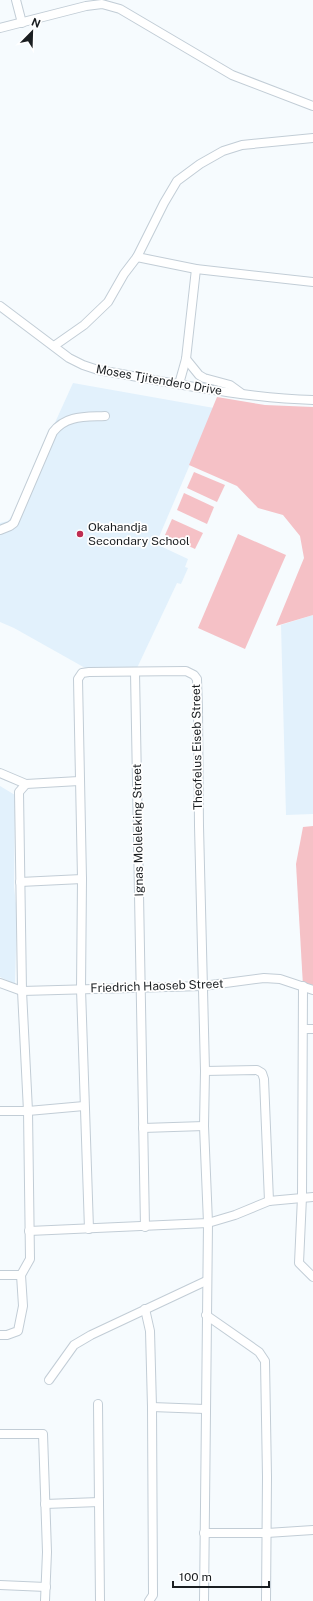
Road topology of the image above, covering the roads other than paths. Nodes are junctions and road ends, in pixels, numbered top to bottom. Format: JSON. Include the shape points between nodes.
{"nodes":[{"id":1,"x":16,"y":0,"type":"edge"},
{"id":2,"x":22,"y":23,"type":"junction"},
{"id":3,"x":0,"y":28,"type":"edge"},
{"id":4,"x":313,"y":106,"type":"edge"},
{"id":5,"x":313,"y":138,"type":"edge"},
{"id":6,"x":138,"y":257,"type":"junction"},
{"id":7,"x":196,"y":269,"type":"junction"},
{"id":8,"x":313,"y":282,"type":"edge"},
{"id":9,"x":0,"y":306,"type":"edge"},
{"id":10,"x":54,"y":346,"type":"junction"},
{"id":11,"x":186,"y":358,"type":"junction"},
{"id":12,"x":179,"y":384,"type":"junction"},
{"id":13,"x":243,"y":395,"type":"junction"},
{"id":14,"x":313,"y":400,"type":"edge"},
{"id":15,"x":105,"y":416,"type":"dead end"},
{"id":16,"x":0,"y":530,"type":"edge"},
{"id":17,"x":136,"y":672,"type":"junction"},
{"id":18,"x":0,"y":773,"type":"edge"},
{"id":19,"x":79,"y":781,"type":"junction"},
{"id":20,"x":26,"y":784,"type":"junction"},
{"id":21,"x":82,"y":880,"type":"junction"},
{"id":22,"x":20,"y":882,"type":"junction"},
{"id":23,"x":0,"y":982,"type":"edge"},
{"id":24,"x":203,"y":986,"type":"junction"},
{"id":25,"x":303,"y":986,"type":"junction"},
{"id":26,"x":140,"y":987,"type":"junction"},
{"id":27,"x":81,"y":989,"type":"junction"},
{"id":28,"x":313,"y":990,"type":"edge"},
{"id":29,"x":22,"y":991,"type":"junction"},
{"id":30,"x":303,"y":1029,"type":"junction"},
{"id":31,"x":313,"y":1029,"type":"edge"},
{"id":32,"x":205,"y":1072,"type":"junction"},
{"id":33,"x":84,"y":1106,"type":"junction"},
{"id":34,"x":0,"y":1111,"type":"edge"},
{"id":35,"x":28,"y":1111,"type":"junction"},
{"id":36,"x":204,"y":1126,"type":"junction"},
{"id":37,"x":143,"y":1128,"type":"junction"},
{"id":38,"x":302,"y":1197,"type":"junction"},
{"id":39,"x":313,"y":1197,"type":"edge"},
{"id":40,"x":270,"y":1201,"type":"junction"},
{"id":41,"x":208,"y":1223,"type":"junction"},
{"id":42,"x":145,"y":1227,"type":"junction"},
{"id":43,"x":89,"y":1229,"type":"junction"},
{"id":44,"x":29,"y":1231,"type":"junction"},
{"id":45,"x":0,"y":1275,"type":"edge"},
{"id":46,"x":21,"y":1275,"type":"junction"},
{"id":47,"x":313,"y":1277,"type":"edge"},
{"id":48,"x":206,"y":1281,"type":"junction"},
{"id":49,"x":145,"y":1310,"type":"junction"},
{"id":50,"x":206,"y":1315,"type":"junction"},
{"id":51,"x":0,"y":1335,"type":"edge"},
{"id":52,"x":49,"y":1380,"type":"dead end"},
{"id":53,"x":98,"y":1404,"type":"dead end"},
{"id":54,"x":152,"y":1407,"type":"junction"},
{"id":55,"x":205,"y":1410,"type":"junction"},
{"id":56,"x":0,"y":1434,"type":"edge"},
{"id":57,"x":100,"y":1502,"type":"junction"},
{"id":58,"x":45,"y":1504,"type":"junction"},
{"id":59,"x":313,"y":1530,"type":"edge"},
{"id":60,"x":204,"y":1533,"type":"junction"},
{"id":61,"x":267,"y":1533,"type":"junction"},
{"id":62,"x":0,"y":1585,"type":"edge"},
{"id":63,"x":46,"y":1587,"type":"junction"},
{"id":64,"x":45,"y":1601,"type":"edge"},
{"id":65,"x":100,"y":1601,"type":"edge"},
{"id":66,"x":149,"y":1601,"type":"edge"},
{"id":67,"x":204,"y":1601,"type":"edge"},
{"id":68,"x":266,"y":1601,"type":"edge"}],
"edges":[{"from":1,"to":2,"type":"street"},
{"from":2,"to":3,"type":"street"},
{"from":2,"to":4,"type":"street","via":[[86,6],[102,4],[120,9],[232,75]]},
{"from":5,"to":6,"type":"street","via":[[242,145],[200,164],[177,181]]},
{"from":6,"to":7,"type":"street"},
{"from":6,"to":10,"type":"street","via":[[124,274],[108,302],[84,325]]},
{"from":7,"to":8,"type":"street"},
{"from":7,"to":11,"type":"street"},
{"from":9,"to":10,"type":"street","name":"Moses Tjitendero Drive"},
{"from":10,"to":12,"type":"street","name":"Moses Tjitendero Drive","via":[[69,358],[98,370]]},
{"from":11,"to":12,"type":"street"},
{"from":11,"to":13,"type":"street","via":[[199,375],[230,385]]},
{"from":12,"to":13,"type":"street","name":"Moses Tjitendero Drive"},
{"from":13,"to":14,"type":"street","name":"Moses Tjitendero Drive"},
{"from":15,"to":16,"type":"street","via":[[77,417],[64,422],[53,432],[14,523]]},
{"from":17,"to":19,"type":"street","name":"Theofelus Eiseb Street","via":[[89,672],[82,674],[78,679]]},
{"from":17,"to":24,"type":"street","name":"Theofelus Eiseb Street","via":[[186,671],[197,679]]},
{"from":17,"to":26,"type":"street","name":"Ignas Moleleking Street"},
{"from":18,"to":20,"type":"street"},
{"from":19,"to":20,"type":"street"},
{"from":19,"to":21,"type":"street","name":"Theofelus Eiseb Street"},
{"from":20,"to":22,"type":"street","via":[[19,792]]},
{"from":21,"to":22,"type":"street"},
{"from":21,"to":27,"type":"street","name":"Theofelus Eiseb Street"},
{"from":22,"to":29,"type":"street"},
{"from":23,"to":29,"type":"street","name":"Friedrich Haoseb Street"},
{"from":24,"to":25,"type":"street","name":"Friedrich Haoseb Street","via":[[264,978],[280,979]]},
{"from":24,"to":26,"type":"street","name":"Friedrich Haoseb Street"},
{"from":24,"to":32,"type":"street"},
{"from":25,"to":28,"type":"street","name":"Friedrich Haoseb Street"},
{"from":25,"to":30,"type":"street"},
{"from":26,"to":27,"type":"street","name":"Friedrich Haoseb Street"},
{"from":26,"to":37,"type":"street","name":"Ignas Moleleking Street"},
{"from":27,"to":29,"type":"street","name":"Friedrich Haoseb Street"},
{"from":27,"to":33,"type":"street","name":"Theofelus Eiseb Street"},
{"from":29,"to":35,"type":"street"},
{"from":30,"to":31,"type":"street"},
{"from":30,"to":38,"type":"street"},
{"from":32,"to":36,"type":"street"},
{"from":32,"to":40,"type":"street","via":[[257,1070],[262,1073]]},
{"from":33,"to":35,"type":"street"},
{"from":33,"to":43,"type":"street","name":"Theofelus Eiseb Street"},
{"from":34,"to":35,"type":"street"},
{"from":35,"to":44,"type":"street"},
{"from":36,"to":37,"type":"street"},
{"from":36,"to":41,"type":"street"},
{"from":37,"to":42,"type":"street","name":"Ignas Moleleking Street"},
{"from":38,"to":39,"type":"street"},
{"from":38,"to":40,"type":"street"},
{"from":38,"to":47,"type":"street","via":[[299,1263]]},
{"from":40,"to":41,"type":"street"},
{"from":41,"to":42,"type":"street"},
{"from":41,"to":48,"type":"street"},
{"from":42,"to":43,"type":"street"},
{"from":43,"to":44,"type":"street"},
{"from":44,"to":46,"type":"street","via":[[30,1258]]},
{"from":45,"to":46,"type":"street"},
{"from":46,"to":51,"type":"street","via":[[23,1306],[18,1331]]},
{"from":48,"to":49,"type":"street"},
{"from":48,"to":50,"type":"street"},
{"from":49,"to":52,"type":"street","via":[[74,1345]]},
{"from":49,"to":54,"type":"street","via":[[150,1331]]},
{"from":50,"to":55,"type":"street"},
{"from":50,"to":61,"type":"street","via":[[259,1352],[265,1361]]},
{"from":53,"to":57,"type":"street"},
{"from":54,"to":55,"type":"street"},
{"from":54,"to":66,"type":"street","via":[[153,1595]]},
{"from":55,"to":60,"type":"street"},
{"from":56,"to":58,"type":"street","via":[[44,1434]]},
{"from":57,"to":58,"type":"street"},
{"from":57,"to":65,"type":"street"},
{"from":58,"to":63,"type":"street"},
{"from":59,"to":61,"type":"street"},
{"from":60,"to":61,"type":"street"},
{"from":60,"to":67,"type":"street"},
{"from":61,"to":68,"type":"street"},
{"from":62,"to":63,"type":"street"},
{"from":63,"to":64,"type":"street"}]}
